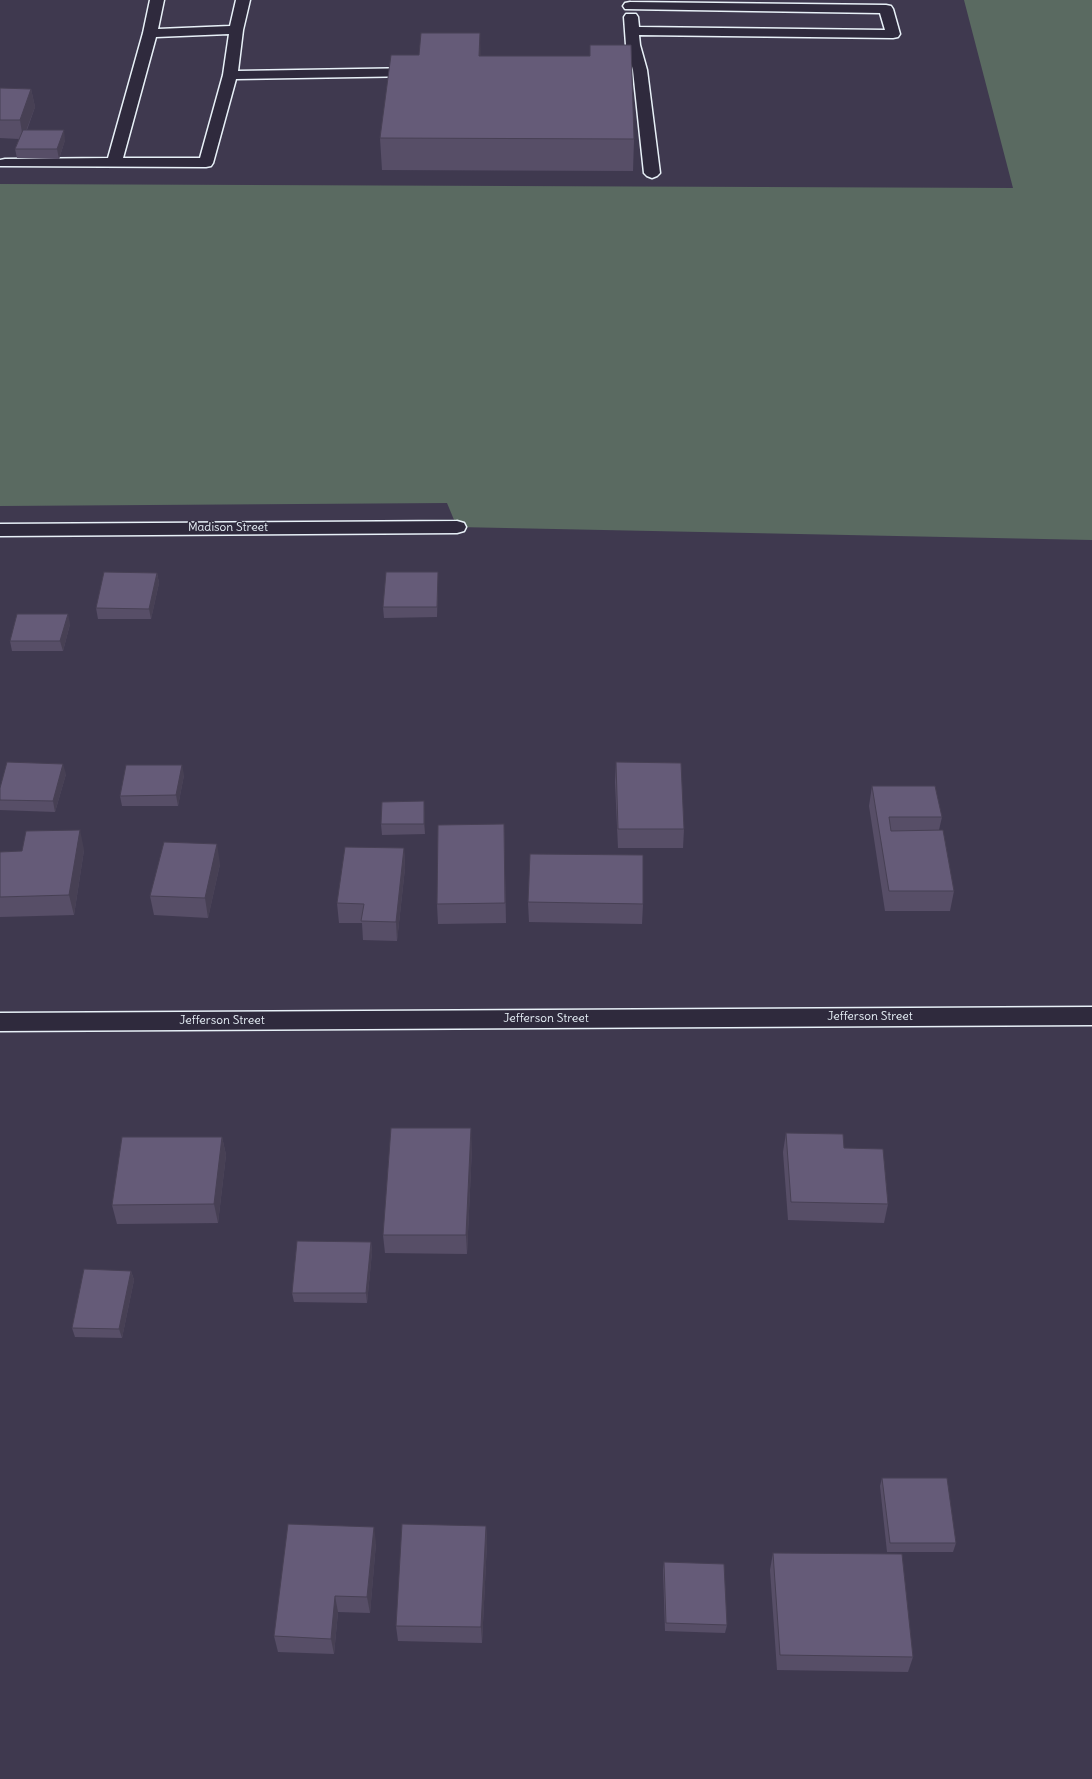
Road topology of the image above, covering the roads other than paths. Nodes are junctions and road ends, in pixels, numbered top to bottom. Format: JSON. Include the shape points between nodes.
{"nodes":[{"id":1,"x":157,"y":0,"type":"edge"},
{"id":2,"x":243,"y":0,"type":"edge"},
{"id":3,"x":630,"y":3,"type":"edge"},
{"id":4,"x":236,"y":30,"type":"junction"},
{"id":5,"x":632,"y":31,"type":"junction"},
{"id":6,"x":150,"y":33,"type":"junction"},
{"id":7,"x":624,"y":70,"type":"edge"},
{"id":8,"x":640,"y":70,"type":"junction"},
{"id":9,"x":422,"y":72,"type":"edge"},
{"id":10,"x":230,"y":74,"type":"junction"},
{"id":11,"x":114,"y":162,"type":"junction"},
{"id":12,"x":5,"y":163,"type":"dead end"},
{"id":13,"x":652,"y":173,"type":"dead end"},
{"id":14,"x":457,"y":527,"type":"dead end"},
{"id":15,"x":0,"y":530,"type":"edge"},
{"id":16,"x":1092,"y":1016,"type":"edge"},
{"id":17,"x":0,"y":1022,"type":"edge"}],
"edges":[{"from":1,"to":6,"type":"street"},
{"from":2,"to":4,"type":"street"},
{"from":3,"to":5,"type":"street"},
{"from":3,"to":5,"type":"street","via":[[886,9],[893,34]]},
{"from":4,"to":6,"type":"street"},
{"from":4,"to":10,"type":"street"},
{"from":5,"to":8,"type":"street"},
{"from":6,"to":11,"type":"street"},
{"from":7,"to":8,"type":"street"},
{"from":8,"to":13,"type":"street"},
{"from":9,"to":10,"type":"street"},
{"from":10,"to":11,"type":"street","via":[[206,163]]},
{"from":11,"to":12,"type":"street"},
{"from":14,"to":15,"type":"street","name":"Madison Street"},
{"from":16,"to":17,"type":"street","name":"Jefferson Street"}]}
